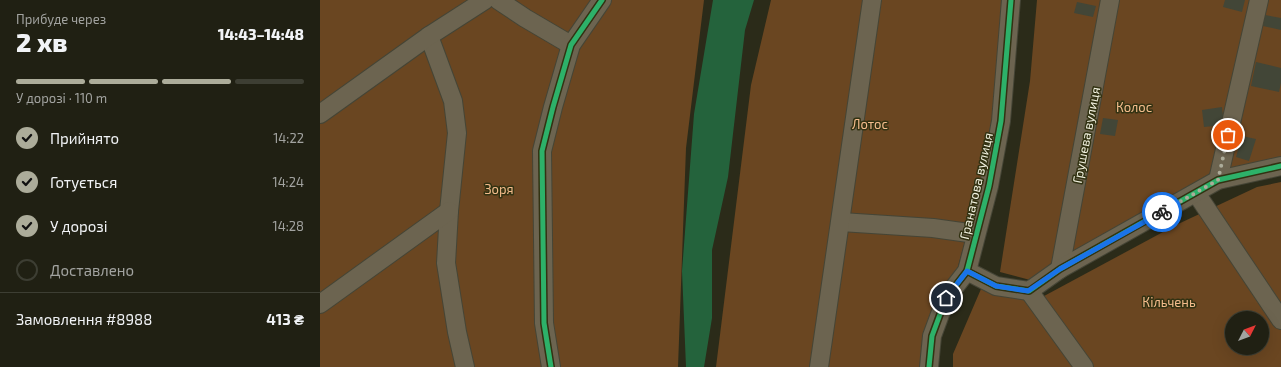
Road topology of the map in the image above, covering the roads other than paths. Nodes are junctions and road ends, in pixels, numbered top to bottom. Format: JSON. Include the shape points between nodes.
{"nodes":[{"id":1,"x":485,"y":0,"type":"edge"},
{"id":2,"x":498,"y":0,"type":"edge"},
{"id":3,"x":602,"y":0,"type":"edge"},
{"id":4,"x":872,"y":0,"type":"edge"},
{"id":5,"x":1011,"y":0,"type":"edge"},
{"id":6,"x":1110,"y":0,"type":"edge"},
{"id":7,"x":1259,"y":0,"type":"edge"},
{"id":8,"x":429,"y":36,"type":"junction"},
{"id":9,"x":571,"y":45,"type":"junction"},
{"id":10,"x":320,"y":114,"type":"edge"},
{"id":11,"x":1281,"y":166,"type":"edge"},
{"id":12,"x":1218,"y":180,"type":"junction"},
{"id":13,"x":1196,"y":193,"type":"junction"},
{"id":14,"x":449,"y":211,"type":"junction"},
{"id":15,"x":841,"y":222,"type":"junction"},
{"id":16,"x":976,"y":234,"type":"junction"},
{"id":17,"x":1060,"y":269,"type":"junction"},
{"id":18,"x":967,"y":271,"type":"junction"},
{"id":19,"x":1028,"y":291,"type":"junction"},
{"id":20,"x":320,"y":304,"type":"edge"},
{"id":21,"x":1281,"y":320,"type":"edge"},
{"id":22,"x":465,"y":367,"type":"edge"},
{"id":23,"x":551,"y":367,"type":"edge"},
{"id":24,"x":819,"y":367,"type":"edge"},
{"id":25,"x":929,"y":367,"type":"edge"},
{"id":26,"x":1084,"y":367,"type":"edge"}],
"edges":[{"from":1,"to":8,"type":"street"},
{"from":2,"to":9,"type":"street"},
{"from":3,"to":9,"type":"street"},
{"from":4,"to":15,"type":"street"},
{"from":5,"to":16,"type":"street","name":"Гранатова вулиця","via":[[1002,121]]},
{"from":6,"to":17,"type":"street","name":"Грушева вулиця"},
{"from":7,"to":12,"type":"street"},
{"from":8,"to":10,"type":"street"},
{"from":8,"to":14,"type":"street","via":[[453,101],[457,133]]},
{"from":9,"to":23,"type":"street","via":[[542,151],[544,323]]},
{"from":11,"to":12,"type":"street"},
{"from":12,"to":13,"type":"street"},
{"from":13,"to":17,"type":"street"},
{"from":13,"to":21,"type":"street"},
{"from":14,"to":20,"type":"street"},
{"from":14,"to":22,"type":"street","via":[[446,263]]},
{"from":15,"to":16,"type":"street","via":[[933,228]]},
{"from":15,"to":24,"type":"street"},
{"from":16,"to":18,"type":"street","name":"Гранатова вулиця"},
{"from":17,"to":19,"type":"street"},
{"from":18,"to":19,"type":"street","via":[[996,286]]},
{"from":18,"to":25,"type":"street","name":"Гранатова вулиця","via":[[946,298],[932,336]]},
{"from":19,"to":26,"type":"street"}]}
